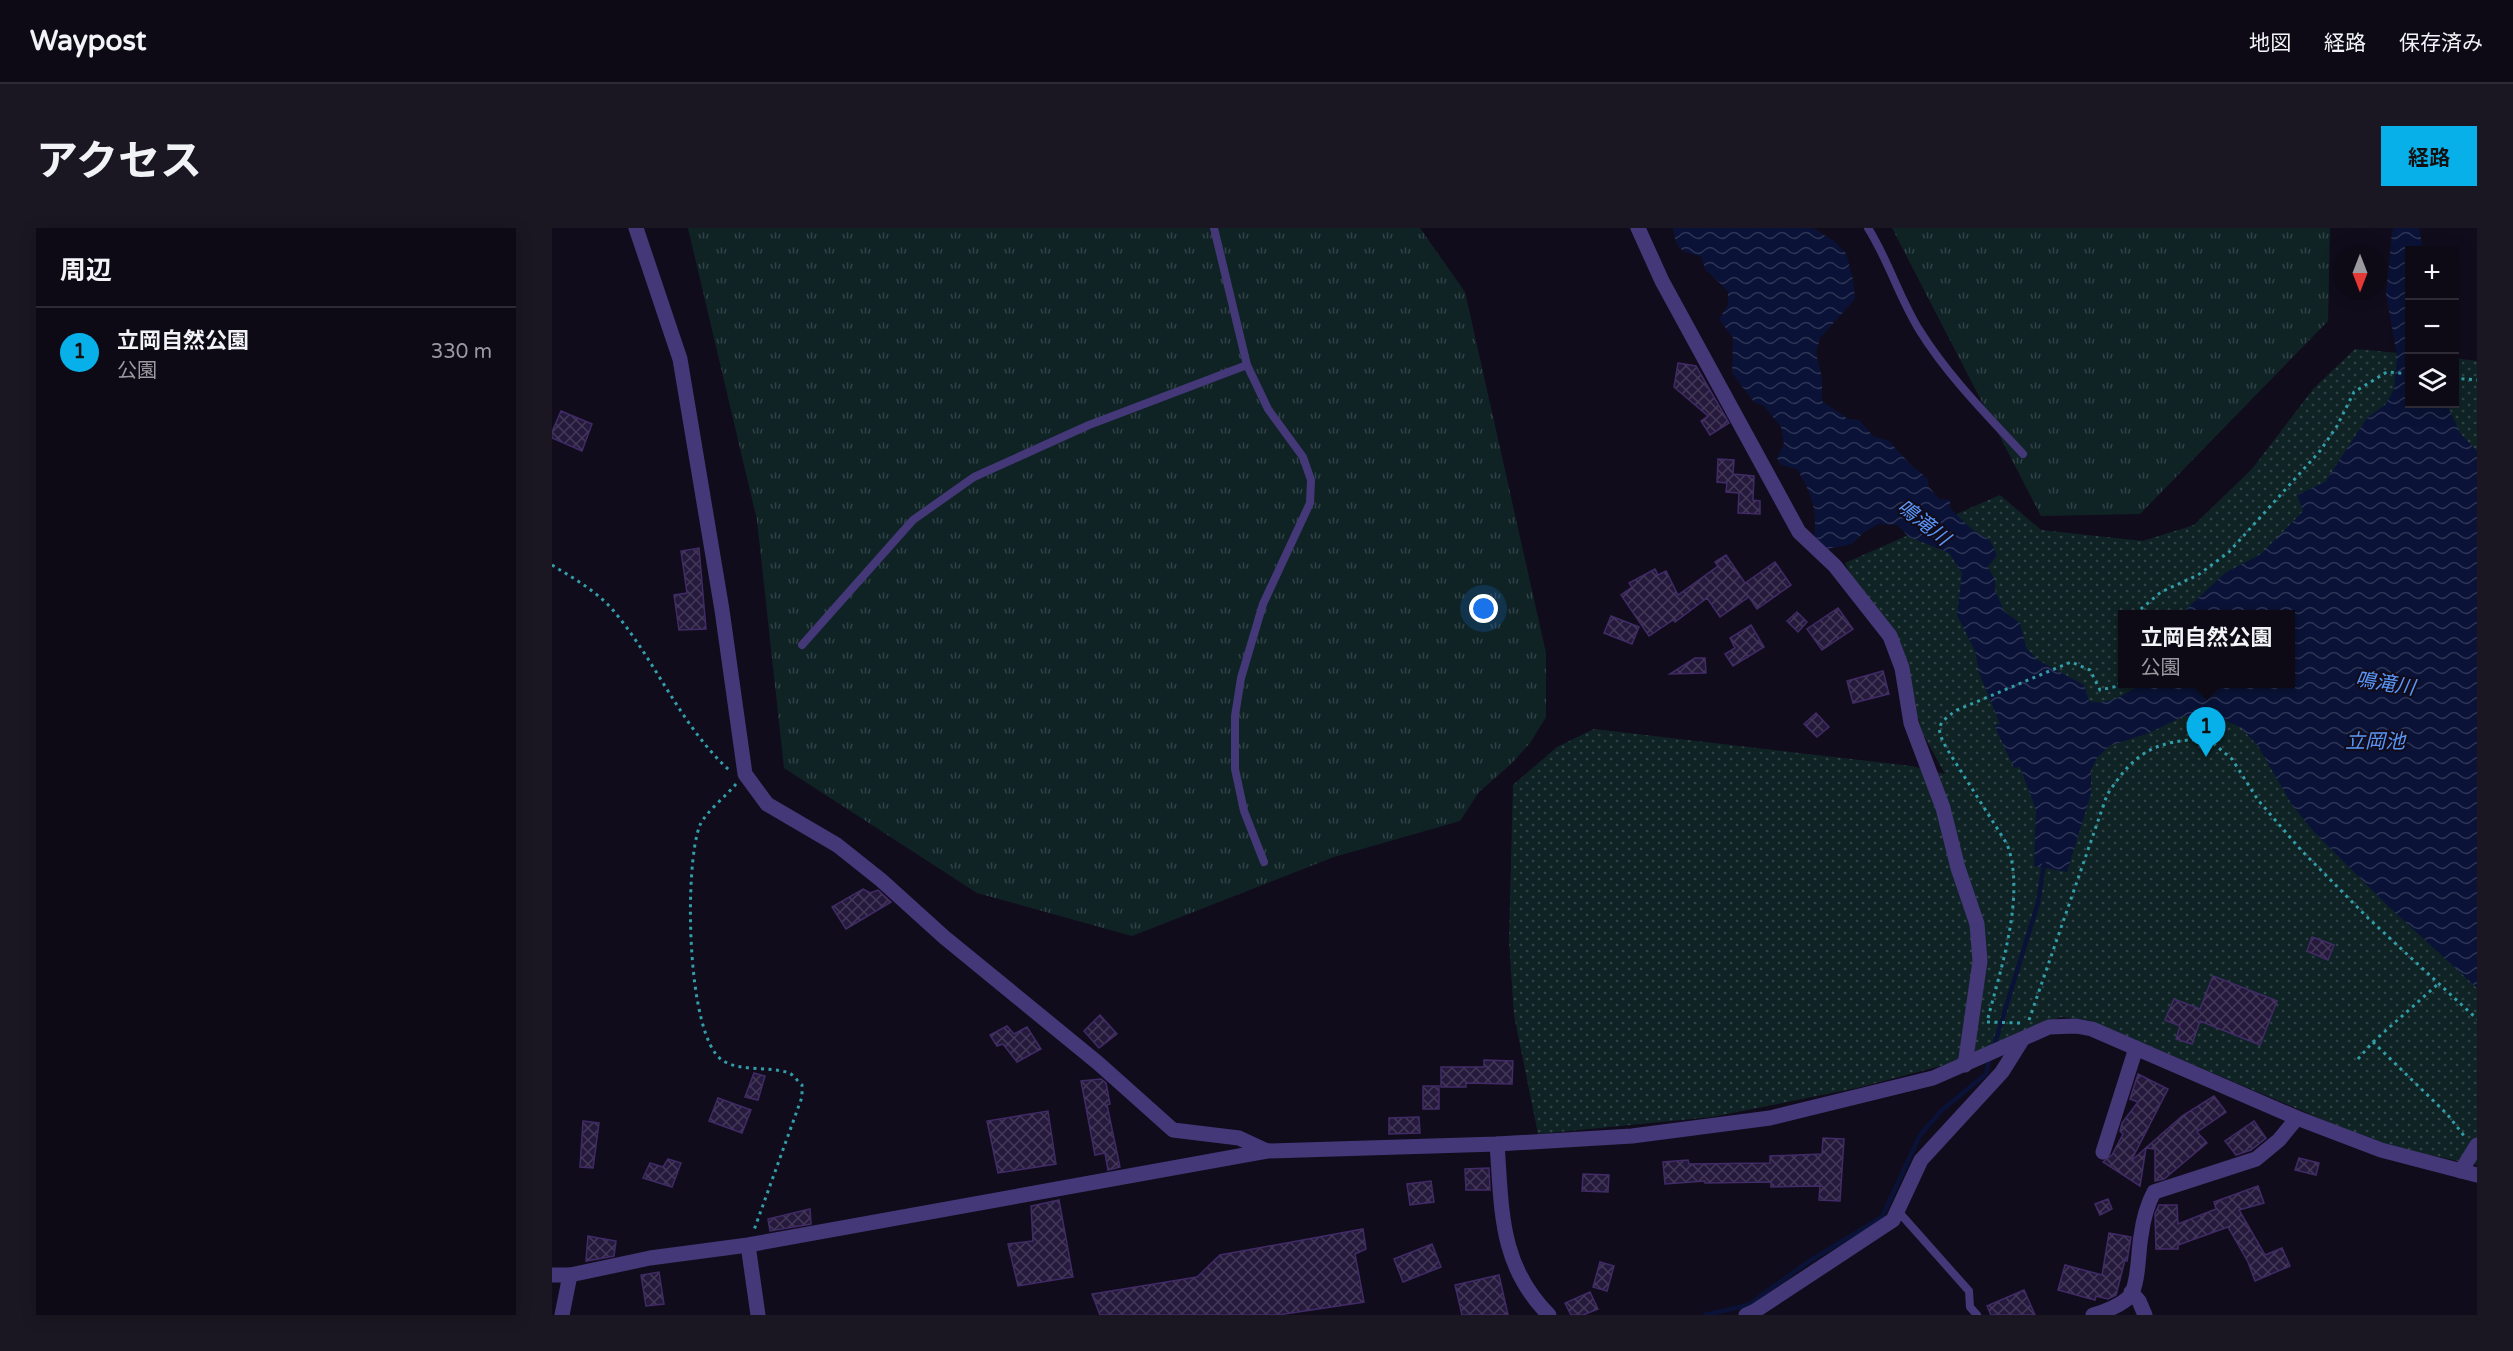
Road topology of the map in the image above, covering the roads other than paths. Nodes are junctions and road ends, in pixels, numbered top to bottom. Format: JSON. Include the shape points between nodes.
{"nodes":[{"id":1,"x":636,"y":228,"type":"edge"},
{"id":2,"x":1214,"y":228,"type":"edge"},
{"id":3,"x":1638,"y":228,"type":"edge"},
{"id":4,"x":1868,"y":228,"type":"edge"},
{"id":5,"x":1247,"y":365,"type":"junction"},
{"id":6,"x":2023,"y":454,"type":"dead end"},
{"id":7,"x":802,"y":645,"type":"dead end"},
{"id":8,"x":1264,"y":862,"type":"dead end"},
{"id":9,"x":2022,"y":1040,"type":"junction"},
{"id":10,"x":2136,"y":1048,"type":"junction"},
{"id":11,"x":1965,"y":1065,"type":"junction"},
{"id":12,"x":2296,"y":1118,"type":"junction"},
{"id":13,"x":1497,"y":1144,"type":"junction"},
{"id":14,"x":2475,"y":1146,"type":"edge"},
{"id":15,"x":1267,"y":1151,"type":"junction"},
{"id":16,"x":2103,"y":1152,"type":"dead end"},
{"id":17,"x":2461,"y":1171,"type":"junction"},
{"id":18,"x":2477,"y":1175,"type":"edge"},
{"id":19,"x":1898,"y":1210,"type":"junction"},
{"id":20,"x":748,"y":1245,"type":"junction"},
{"id":21,"x":552,"y":1275,"type":"edge"},
{"id":22,"x":570,"y":1275,"type":"junction"},
{"id":23,"x":2131,"y":1292,"type":"junction"},
{"id":24,"x":562,"y":1315,"type":"edge"},
{"id":25,"x":758,"y":1315,"type":"edge"},
{"id":26,"x":1549,"y":1315,"type":"edge"},
{"id":27,"x":1746,"y":1315,"type":"edge"},
{"id":28,"x":1977,"y":1315,"type":"edge"},
{"id":29,"x":2093,"y":1315,"type":"edge"},
{"id":30,"x":2145,"y":1315,"type":"edge"}],
"edges":[{"from":1,"to":15,"type":"street","via":[[680,359],[691,414],[745,774],[767,804],[837,844],[882,880],[1173,1131],[1239,1138]]},
{"from":2,"to":5,"type":"lane"},
{"from":3,"to":11,"type":"street","via":[[1662,281],[1799,532],[1835,566],[1890,636],[1902,668],[1911,723],[1943,808],[1977,924],[1980,961]]},
{"from":4,"to":6,"type":"lane","via":[[1920,332],[1952,375]]},
{"from":5,"to":7,"type":"lane","via":[[1089,425],[974,477],[913,520]]},
{"from":5,"to":8,"type":"lane","via":[[1268,409],[1303,457],[1311,480],[1310,503],[1263,604],[1241,678],[1235,716],[1235,769],[1244,811]]},
{"from":9,"to":10,"type":"street","via":[[2049,1027],[2076,1026]]},
{"from":9,"to":11,"type":"street"},
{"from":9,"to":19,"type":"street","via":[[2002,1072],[1921,1160]]},
{"from":10,"to":12,"type":"street"},
{"from":10,"to":16,"type":"street"},
{"from":11,"to":13,"type":"street","via":[[1911,1084],[1770,1118],[1632,1137]]},
{"from":12,"to":17,"type":"street","via":[[2381,1150]]},
{"from":12,"to":23,"type":"street","via":[[2279,1140],[2256,1158],[2154,1192],[2141,1234]]},
{"from":13,"to":15,"type":"street"},
{"from":13,"to":26,"type":"street","via":[[1509,1252],[1531,1297]]},
{"from":14,"to":17,"type":"street"},
{"from":15,"to":20,"type":"street"},
{"from":17,"to":18,"type":"street"},
{"from":19,"to":27,"type":"street","via":[[1893,1220]]},
{"from":19,"to":28,"type":"lane","via":[[1969,1291],[1971,1307]]},
{"from":20,"to":22,"type":"street","via":[[650,1258]]},
{"from":20,"to":25,"type":"street"},
{"from":21,"to":22,"type":"street"},
{"from":22,"to":24,"type":"street"},
{"from":23,"to":29,"type":"street"},
{"from":23,"to":30,"type":"street"}]}
